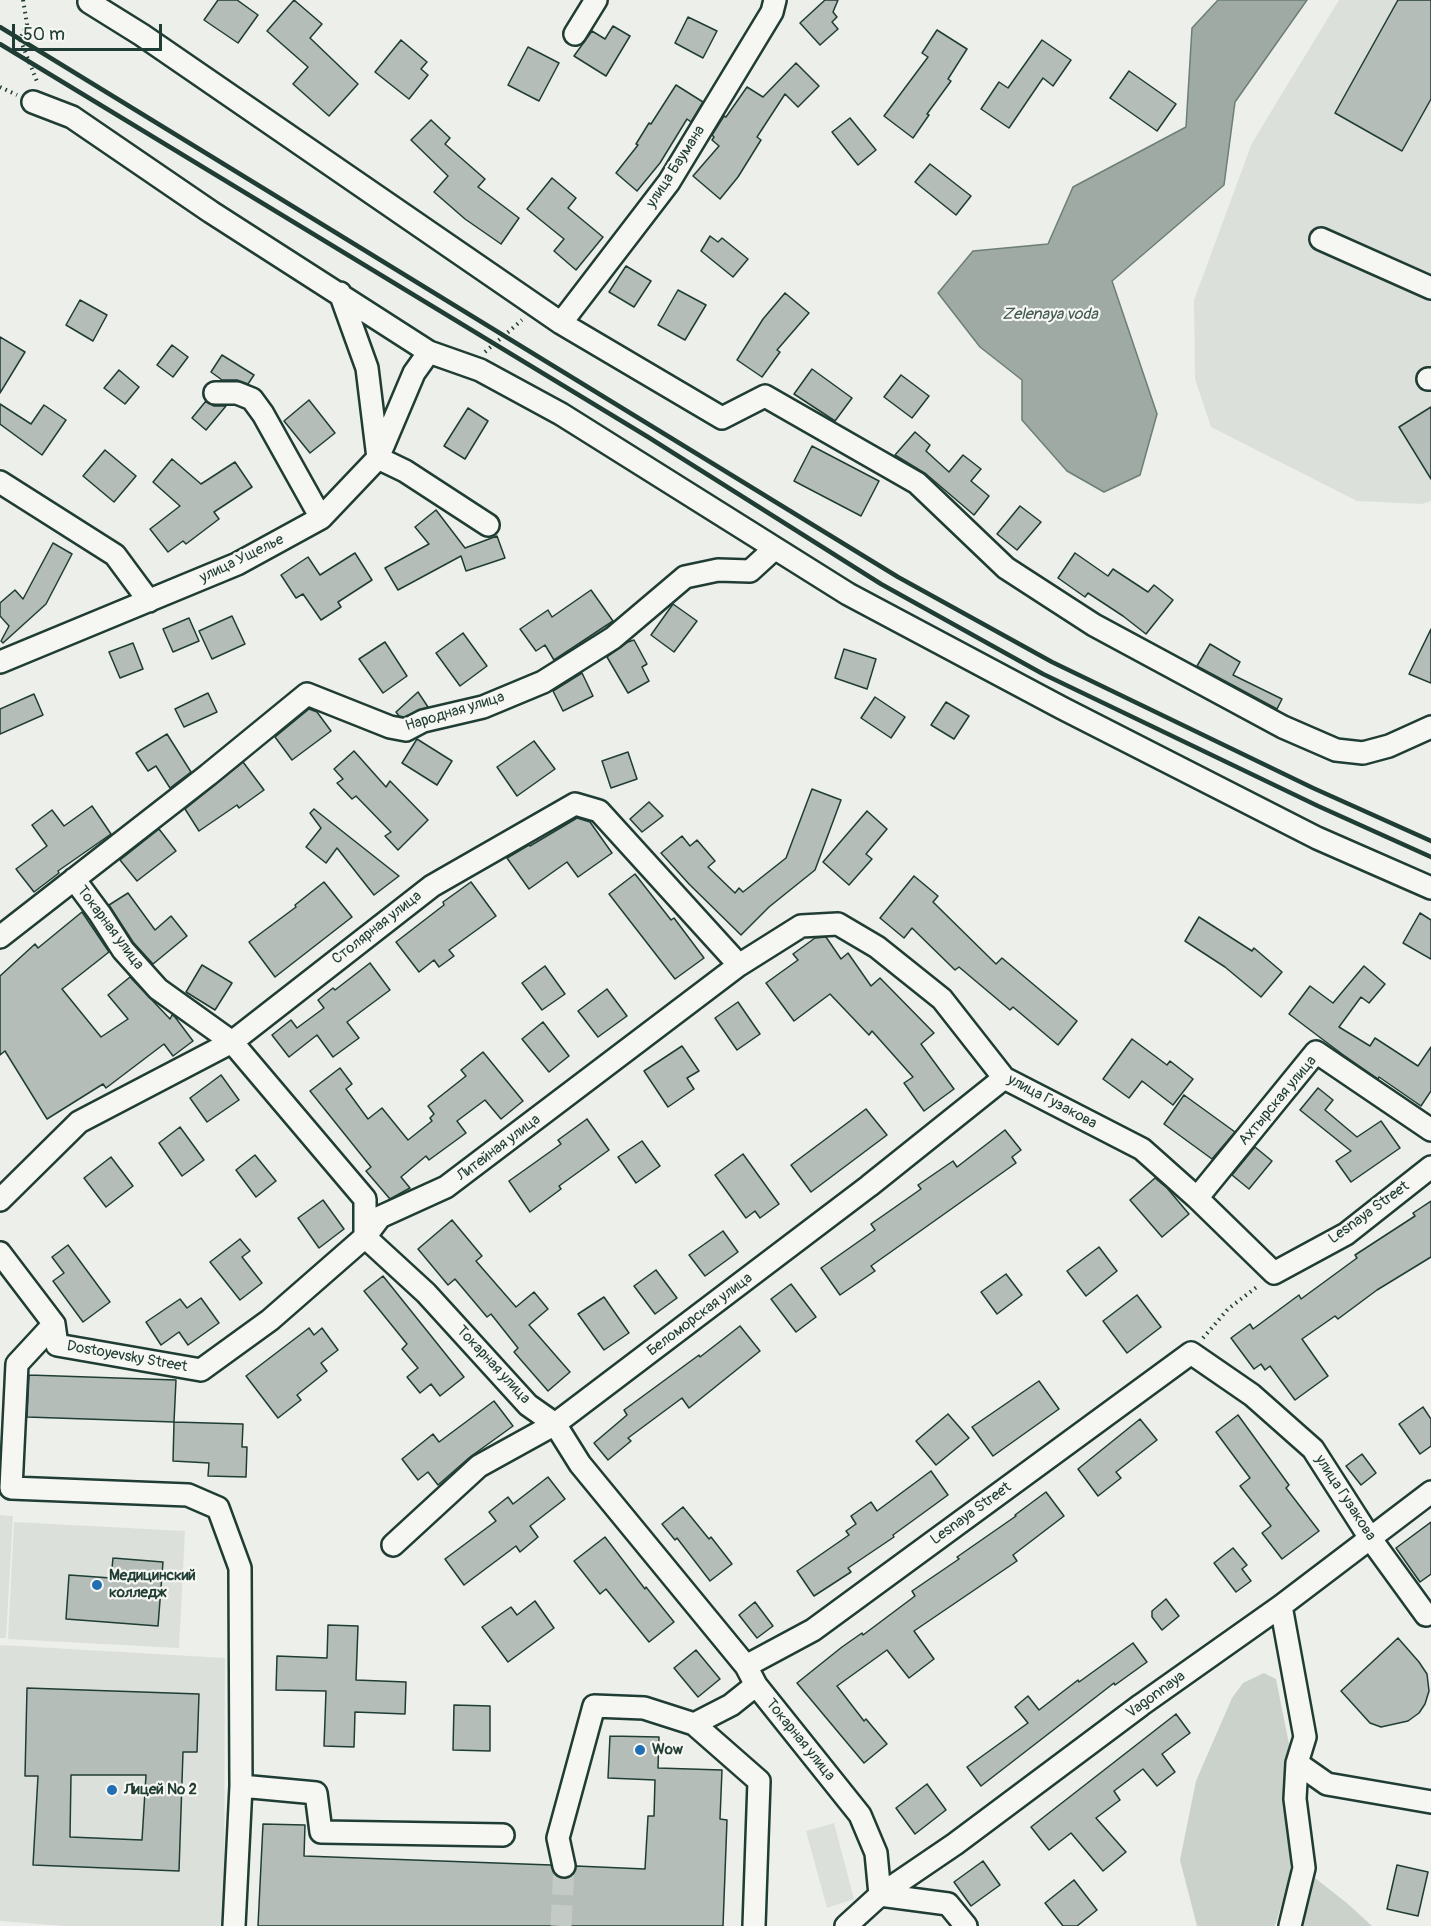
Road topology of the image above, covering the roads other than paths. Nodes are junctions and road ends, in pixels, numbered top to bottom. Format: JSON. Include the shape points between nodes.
{"nodes":[{"id":1,"x":90,"y":0,"type":"edge"},
{"id":2,"x":596,"y":0,"type":"edge"},
{"id":3,"x":775,"y":0,"type":"edge"},
{"id":4,"x":575,"y":34,"type":"dead end"},
{"id":5,"x":33,"y":102,"type":"road end"},
{"id":6,"x":1321,"y":239,"type":"dead end"},
{"id":7,"x":1431,"y":288,"type":"edge"},
{"id":8,"x":340,"y":293,"type":"junction"},
{"id":9,"x":561,"y":323,"type":"junction"},
{"id":10,"x":429,"y":352,"type":"junction"},
{"id":11,"x":215,"y":393,"type":"dead end"},
{"id":12,"x":378,"y":458,"type":"junction"},
{"id":13,"x":0,"y":482,"type":"edge"},
{"id":14,"x":321,"y":518,"type":"junction"},
{"id":15,"x":488,"y":525,"type":"dead end"},
{"id":16,"x":774,"y":549,"type":"junction"},
{"id":17,"x":149,"y":601,"type":"junction"},
{"id":18,"x":0,"y":662,"type":"edge"},
{"id":19,"x":1431,"y":727,"type":"edge"},
{"id":20,"x":74,"y":879,"type":"junction"},
{"id":21,"x":1431,"y":888,"type":"edge"},
{"id":22,"x":801,"y":926,"type":"joint"},
{"id":23,"x":0,"y":937,"type":"edge"},
{"id":24,"x":740,"y":965,"type":"junction"},
{"id":25,"x":232,"y":1042,"type":"junction"},
{"id":26,"x":1004,"y":1078,"type":"junction"},
{"id":27,"x":1431,"y":1130,"type":"edge"},
{"id":28,"x":1431,"y":1167,"type":"edge"},
{"id":29,"x":1197,"y":1198,"type":"junction"},
{"id":30,"x":0,"y":1200,"type":"edge"},
{"id":31,"x":365,"y":1237,"type":"junction"},
{"id":32,"x":0,"y":1253,"type":"edge"},
{"id":33,"x":1274,"y":1274,"type":"joint"},
{"id":34,"x":54,"y":1324,"type":"junction"},
{"id":35,"x":1191,"y":1353,"type":"joint"},
{"id":36,"x":201,"y":1370,"type":"joint"},
{"id":37,"x":555,"y":1424,"type":"junction"},
{"id":38,"x":6,"y":1486,"type":"edge"},
{"id":39,"x":1431,"y":1492,"type":"edge"},
{"id":40,"x":1370,"y":1538,"type":"junction"},
{"id":41,"x":393,"y":1545,"type":"dead end"},
{"id":42,"x":1281,"y":1606,"type":"junction"},
{"id":43,"x":1426,"y":1615,"type":"dead end"},
{"id":44,"x":746,"y":1666,"type":"junction"},
{"id":45,"x":756,"y":1685,"type":"junction"},
{"id":46,"x":694,"y":1724,"type":"junction"},
{"id":47,"x":1297,"y":1763,"type":"junction"},
{"id":48,"x":242,"y":1786,"type":"junction"},
{"id":49,"x":1431,"y":1802,"type":"edge"},
{"id":50,"x":503,"y":1835,"type":"dead end"},
{"id":51,"x":564,"y":1866,"type":"tunnel mouth"},
{"id":52,"x":880,"y":1895,"type":"junction"},
{"id":53,"x":234,"y":1926,"type":"edge"},
{"id":54,"x":754,"y":1926,"type":"edge"},
{"id":55,"x":846,"y":1926,"type":"edge"},
{"id":56,"x":966,"y":1926,"type":"edge"},
{"id":57,"x":1290,"y":1926,"type":"edge"}],
"edges":[{"from":1,"to":9,"type":"street"},
{"from":2,"to":4,"type":"street"},
{"from":3,"to":9,"type":"street","name":"улица Баумана","via":[[772,12],[669,182]]},
{"from":5,"to":8,"type":"street","via":[[72,117],[211,212]]},
{"from":6,"to":7,"type":"street"},
{"from":8,"to":10,"type":"street"},
{"from":8,"to":12,"type":"street","via":[[366,368]]},
{"from":9,"to":19,"type":"street","via":[[722,418],[765,396],[917,483],[1006,568],[1094,625],[1283,727],[1336,750],[1363,753]]},
{"from":10,"to":12,"type":"street","name":"улица Ущелье","via":[[414,373]]},
{"from":10,"to":16,"type":"street","via":[[480,370],[561,414]]},
{"from":11,"to":14,"type":"street","via":[[237,393],[252,399]]},
{"from":12,"to":14,"type":"street","name":"улица Ущелье"},
{"from":12,"to":15,"type":"street"},
{"from":13,"to":17,"type":"street","via":[[115,555]]},
{"from":14,"to":17,"type":"street","name":"улица Ущелье","via":[[237,564]]},
{"from":16,"to":20,"type":"street","name":"Народная улица","via":[[750,571],[718,570],[685,577],[613,638],[543,682],[483,707],[423,721],[406,730],[307,694]]},
{"from":16,"to":21,"type":"street","via":[[848,594],[1062,708],[1317,838]]},
{"from":17,"to":18,"type":"street","name":"улица Ущелье"},
{"from":20,"to":23,"type":"street","name":"Народная улица"},
{"from":20,"to":25,"type":"street","name":"Токарная улица","via":[[123,950],[158,989]]},
{"from":22,"to":24,"type":"street","name":"Литейная улица"},
{"from":22,"to":26,"type":"street","name":"улица Гузакова","via":[[838,924],[877,947],[942,999]]},
{"from":24,"to":25,"type":"street","name":"Столярная улица","via":[[599,811],[575,804],[432,886]]},
{"from":24,"to":31,"type":"street","name":"Литейная улица","via":[[446,1187],[380,1217]]},
{"from":25,"to":30,"type":"street","name":"Столярная улица","via":[[79,1122]]},
{"from":25,"to":31,"type":"street","name":"Токарная улица","via":[[365,1199]]},
{"from":26,"to":29,"type":"street","name":"улица Гузакова","via":[[1142,1149]]},
{"from":26,"to":37,"type":"street","name":"Беломорская улица","via":[[860,1193]]},
{"from":27,"to":29,"type":"street","name":"Ахтырская улица","via":[[1316,1052]]},
{"from":28,"to":33,"type":"street","name":"Lesnaya Street","via":[[1346,1234]]},
{"from":29,"to":33,"type":"street","name":"улица Гузакова"},
{"from":31,"to":36,"type":"street","name":"Литейная улица","via":[[270,1320]]},
{"from":31,"to":37,"type":"street","name":"Токарная улица","via":[[426,1293],[528,1405]]},
{"from":32,"to":34,"type":"street","name":"Dostoyevsky Street"},
{"from":34,"to":36,"type":"street","name":"Dostoyevsky Street","via":[[57,1345]]},
{"from":34,"to":38,"type":"street","via":[[17,1364]]},
{"from":35,"to":40,"type":"street","name":"улица Гузакова","via":[[1252,1395],[1313,1449]]},
{"from":35,"to":44,"type":"street","name":"Lesnaya Street","via":[[813,1629]]},
{"from":37,"to":41,"type":"street","name":"Беломорская улица","via":[[479,1466]]},
{"from":37,"to":44,"type":"street","name":"Токарная улица","via":[[580,1464]]},
{"from":38,"to":48,"type":"street","via":[[188,1495],[218,1508],[240,1568]]},
{"from":39,"to":40,"type":"street","name":"Vagonnaya"},
{"from":40,"to":42,"type":"street","name":"Vagonnaya"},
{"from":40,"to":43,"type":"street","name":"улица Гузакова"},
{"from":42,"to":47,"type":"street","via":[[1305,1737]]},
{"from":42,"to":52,"type":"street","name":"Vagonnaya"},
{"from":44,"to":45,"type":"street","name":"Токарная улица"},
{"from":45,"to":46,"type":"street","via":[[731,1705]]},
{"from":45,"to":52,"type":"street","name":"Токарная улица","via":[[860,1815],[876,1853]]},
{"from":46,"to":51,"type":"street","via":[[644,1708],[594,1706],[566,1838]]},
{"from":46,"to":54,"type":"street","via":[[759,1781]]},
{"from":47,"to":49,"type":"street","via":[[1327,1784]]},
{"from":47,"to":57,"type":"street","via":[[1295,1799],[1304,1868]]},
{"from":48,"to":50,"type":"street","via":[[316,1793],[321,1832]]},
{"from":48,"to":53,"type":"street"},
{"from":52,"to":55,"type":"street","name":"Vagonnaya"},
{"from":52,"to":56,"type":"street","via":[[948,1904]]}]}
